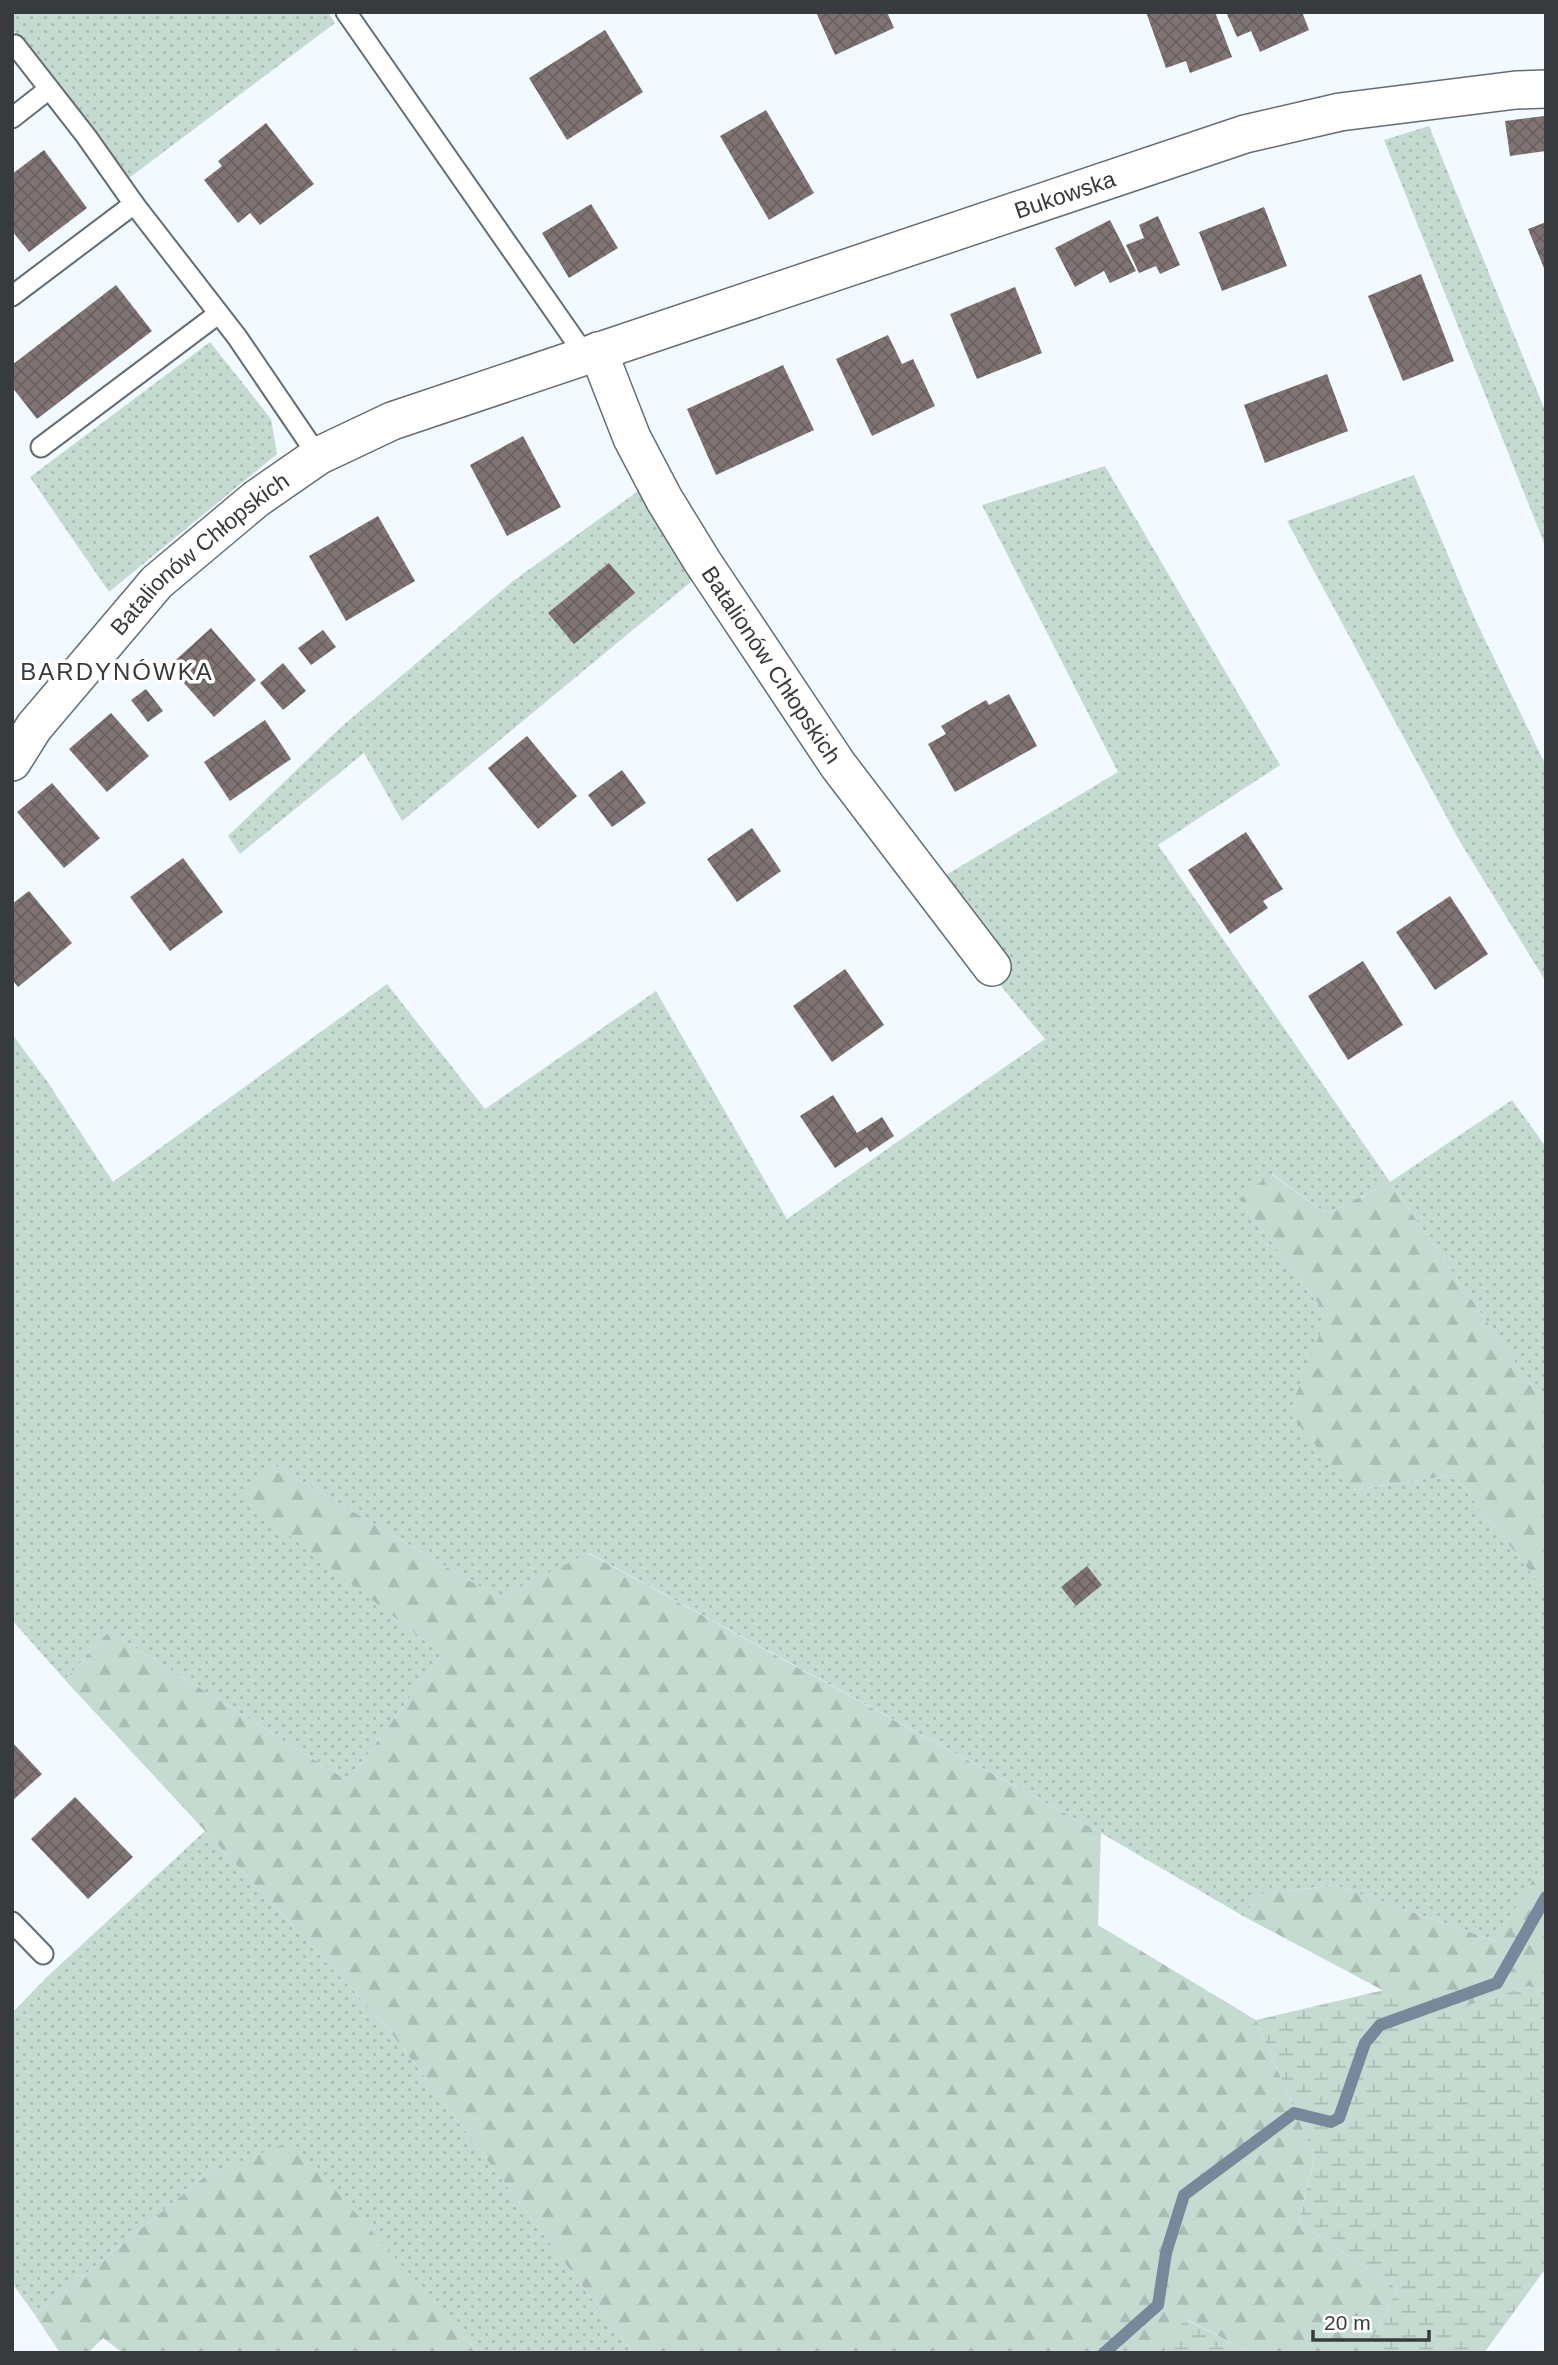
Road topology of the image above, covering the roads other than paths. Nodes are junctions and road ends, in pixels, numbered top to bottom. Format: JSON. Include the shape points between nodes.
{"nodes":[{"id":1,"x":346,"y":12,"type":"edge"},
{"id":2,"x":15,"y":45,"type":"dead end"},
{"id":3,"x":49,"y":89,"type":"junction"},
{"id":4,"x":1546,"y":89,"type":"edge"},
{"id":5,"x":12,"y":118,"type":"edge"},
{"id":6,"x":134,"y":204,"type":"junction"},
{"id":7,"x":12,"y":296,"type":"edge"},
{"id":8,"x":218,"y":314,"type":"junction"},
{"id":9,"x":592,"y":353,"type":"junction"},
{"id":10,"x":41,"y":447,"type":"dead end"},
{"id":11,"x":318,"y":456,"type":"junction"},
{"id":12,"x":12,"y":762,"type":"edge"},
{"id":13,"x":992,"y":967,"type":"dead end"},
{"id":14,"x":12,"y":1922,"type":"edge"},
{"id":15,"x":43,"y":1954,"type":"dead end"}],
"edges":[{"from":1,"to":9,"type":"lane","name":"Batalionów Chłopskich"},
{"from":2,"to":3,"type":"lane"},
{"from":3,"to":5,"type":"lane"},
{"from":3,"to":6,"type":"lane"},
{"from":4,"to":9,"type":"street","name":"Bukowska","via":[[1340,112],[1245,134]]},
{"from":6,"to":7,"type":"lane"},
{"from":6,"to":8,"type":"lane"},
{"from":8,"to":10,"type":"lane"},
{"from":8,"to":11,"type":"lane"},
{"from":9,"to":11,"type":"street","name":"Batalionów Chłopskich","via":[[392,421]]},
{"from":9,"to":13,"type":"street","name":"Batalionów Chłopskich","via":[[664,499],[702,561],[838,765]]},
{"from":11,"to":12,"type":"street","name":"Batalionów Chłopskich","via":[[256,499],[157,582],[34,727]]},
{"from":14,"to":15,"type":"lane"}]}
